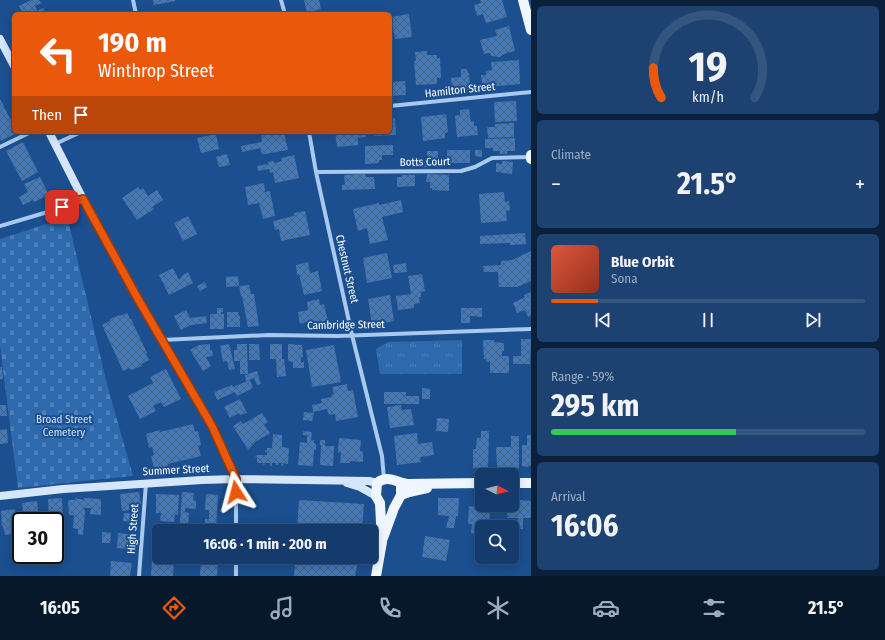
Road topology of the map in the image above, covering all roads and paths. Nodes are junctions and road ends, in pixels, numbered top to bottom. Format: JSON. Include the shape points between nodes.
{"nodes":[{"id":1,"x":133,"y":0,"type":"edge"},
{"id":2,"x":281,"y":0,"type":"edge"},
{"id":3,"x":523,"y":0,"type":"edge"},
{"id":4,"x":136,"y":12,"type":"edge"},
{"id":5,"x":284,"y":12,"type":"edge"},
{"id":6,"x":531,"y":30,"type":"edge"},
{"id":7,"x":0,"y":40,"type":"edge"},
{"id":8,"x":12,"y":62,"type":"edge"},
{"id":9,"x":531,"y":92,"type":"edge"},
{"id":10,"x":392,"y":106,"type":"edge"},
{"id":11,"x":27,"y":134,"type":"edge"},
{"id":12,"x":50,"y":134,"type":"edge"},
{"id":13,"x":77,"y":134,"type":"edge"},
{"id":14,"x":309,"y":134,"type":"edge"},
{"id":15,"x":55,"y":144,"type":"junction"},
{"id":16,"x":0,"y":147,"type":"edge"},
{"id":17,"x":531,"y":157,"type":"edge"},
{"id":18,"x":316,"y":172,"type":"junction"},
{"id":19,"x":83,"y":199,"type":"junction"},
{"id":20,"x":0,"y":226,"type":"edge"},
{"id":21,"x":531,"y":328,"type":"edge"},
{"id":22,"x":352,"y":335,"type":"junction"},
{"id":23,"x":162,"y":340,"type":"junction"},
{"id":24,"x":236,"y":479,"type":"junction"},
{"id":25,"x":340,"y":481,"type":"junction"},
{"id":26,"x":380,"y":481,"type":"junction"},
{"id":27,"x":146,"y":483,"type":"junction"},
{"id":28,"x":401,"y":483,"type":"junction"},
{"id":29,"x":444,"y":483,"type":"junction"},
{"id":30,"x":475,"y":483,"type":"edge"},
{"id":31,"x":519,"y":483,"type":"edge"},
{"id":32,"x":531,"y":484,"type":"edge"},
{"id":33,"x":0,"y":496,"type":"edge"},
{"id":34,"x":399,"y":498,"type":"junction"},
{"id":35,"x":378,"y":500,"type":"junction"},
{"id":36,"x":236,"y":524,"type":"edge"},
{"id":37,"x":382,"y":542,"type":"junction"},
{"id":38,"x":236,"y":564,"type":"edge"},
{"id":39,"x":139,"y":576,"type":"edge"},
{"id":40,"x":236,"y":576,"type":"edge"},
{"id":41,"x":376,"y":576,"type":"edge"}],
"edges":[{"from":1,"to":4,"type":"street"},
{"from":2,"to":5,"type":"street"},
{"from":3,"to":6,"type":"main road"},
{"from":7,"to":8,"type":"street"},
{"from":9,"to":10,"type":"street","name":"Hamilton Street"},
{"from":11,"to":16,"type":"street"},
{"from":12,"to":15,"type":"street"},
{"from":13,"to":15,"type":"street"},
{"from":14,"to":18,"type":"street","name":"Chestnut Street"},
{"from":15,"to":19,"type":"street"},
{"from":17,"to":18,"type":"street","name":"Botts Court","via":[[492,158],[461,171]]},
{"from":18,"to":22,"type":"street","name":"Chestnut Street"},
{"from":19,"to":20,"type":"street"},
{"from":19,"to":23,"type":"street"},
{"from":21,"to":22,"type":"street","name":"Cambridge Street"},
{"from":22,"to":23,"type":"street","name":"Cambridge Street","via":[[270,335]]},
{"from":22,"to":26,"type":"street","name":"Chestnut Street","via":[[382,456]]},
{"from":23,"to":24,"type":"street","via":[[212,426]]},
{"from":24,"to":25,"type":"street","name":"Summer Street"},
{"from":24,"to":27,"type":"street","name":"Summer Street"},
{"from":24,"to":36,"type":"street"},
{"from":25,"to":26,"type":"street","name":"Summer Street"},
{"from":25,"to":35,"type":"street","via":[[360,488]]},
{"from":26,"to":28,"type":"main road","via":[[392,479]]},
{"from":26,"to":35,"type":"main road"},
{"from":27,"to":33,"type":"street","name":"Summer Street"},
{"from":27,"to":39,"type":"street","name":"High Street"},
{"from":28,"to":29,"type":"main road"},
{"from":28,"to":34,"type":"main road"},
{"from":29,"to":30,"type":"main road"},
{"from":29,"to":34,"type":"main road","via":[[409,492]]},
{"from":31,"to":32,"type":"main road"},
{"from":34,"to":35,"type":"main road","via":[[392,504]]},
{"from":34,"to":37,"type":"main road"},
{"from":35,"to":37,"type":"main road"},
{"from":37,"to":41,"type":"main road"},
{"from":38,"to":40,"type":"street"}]}
